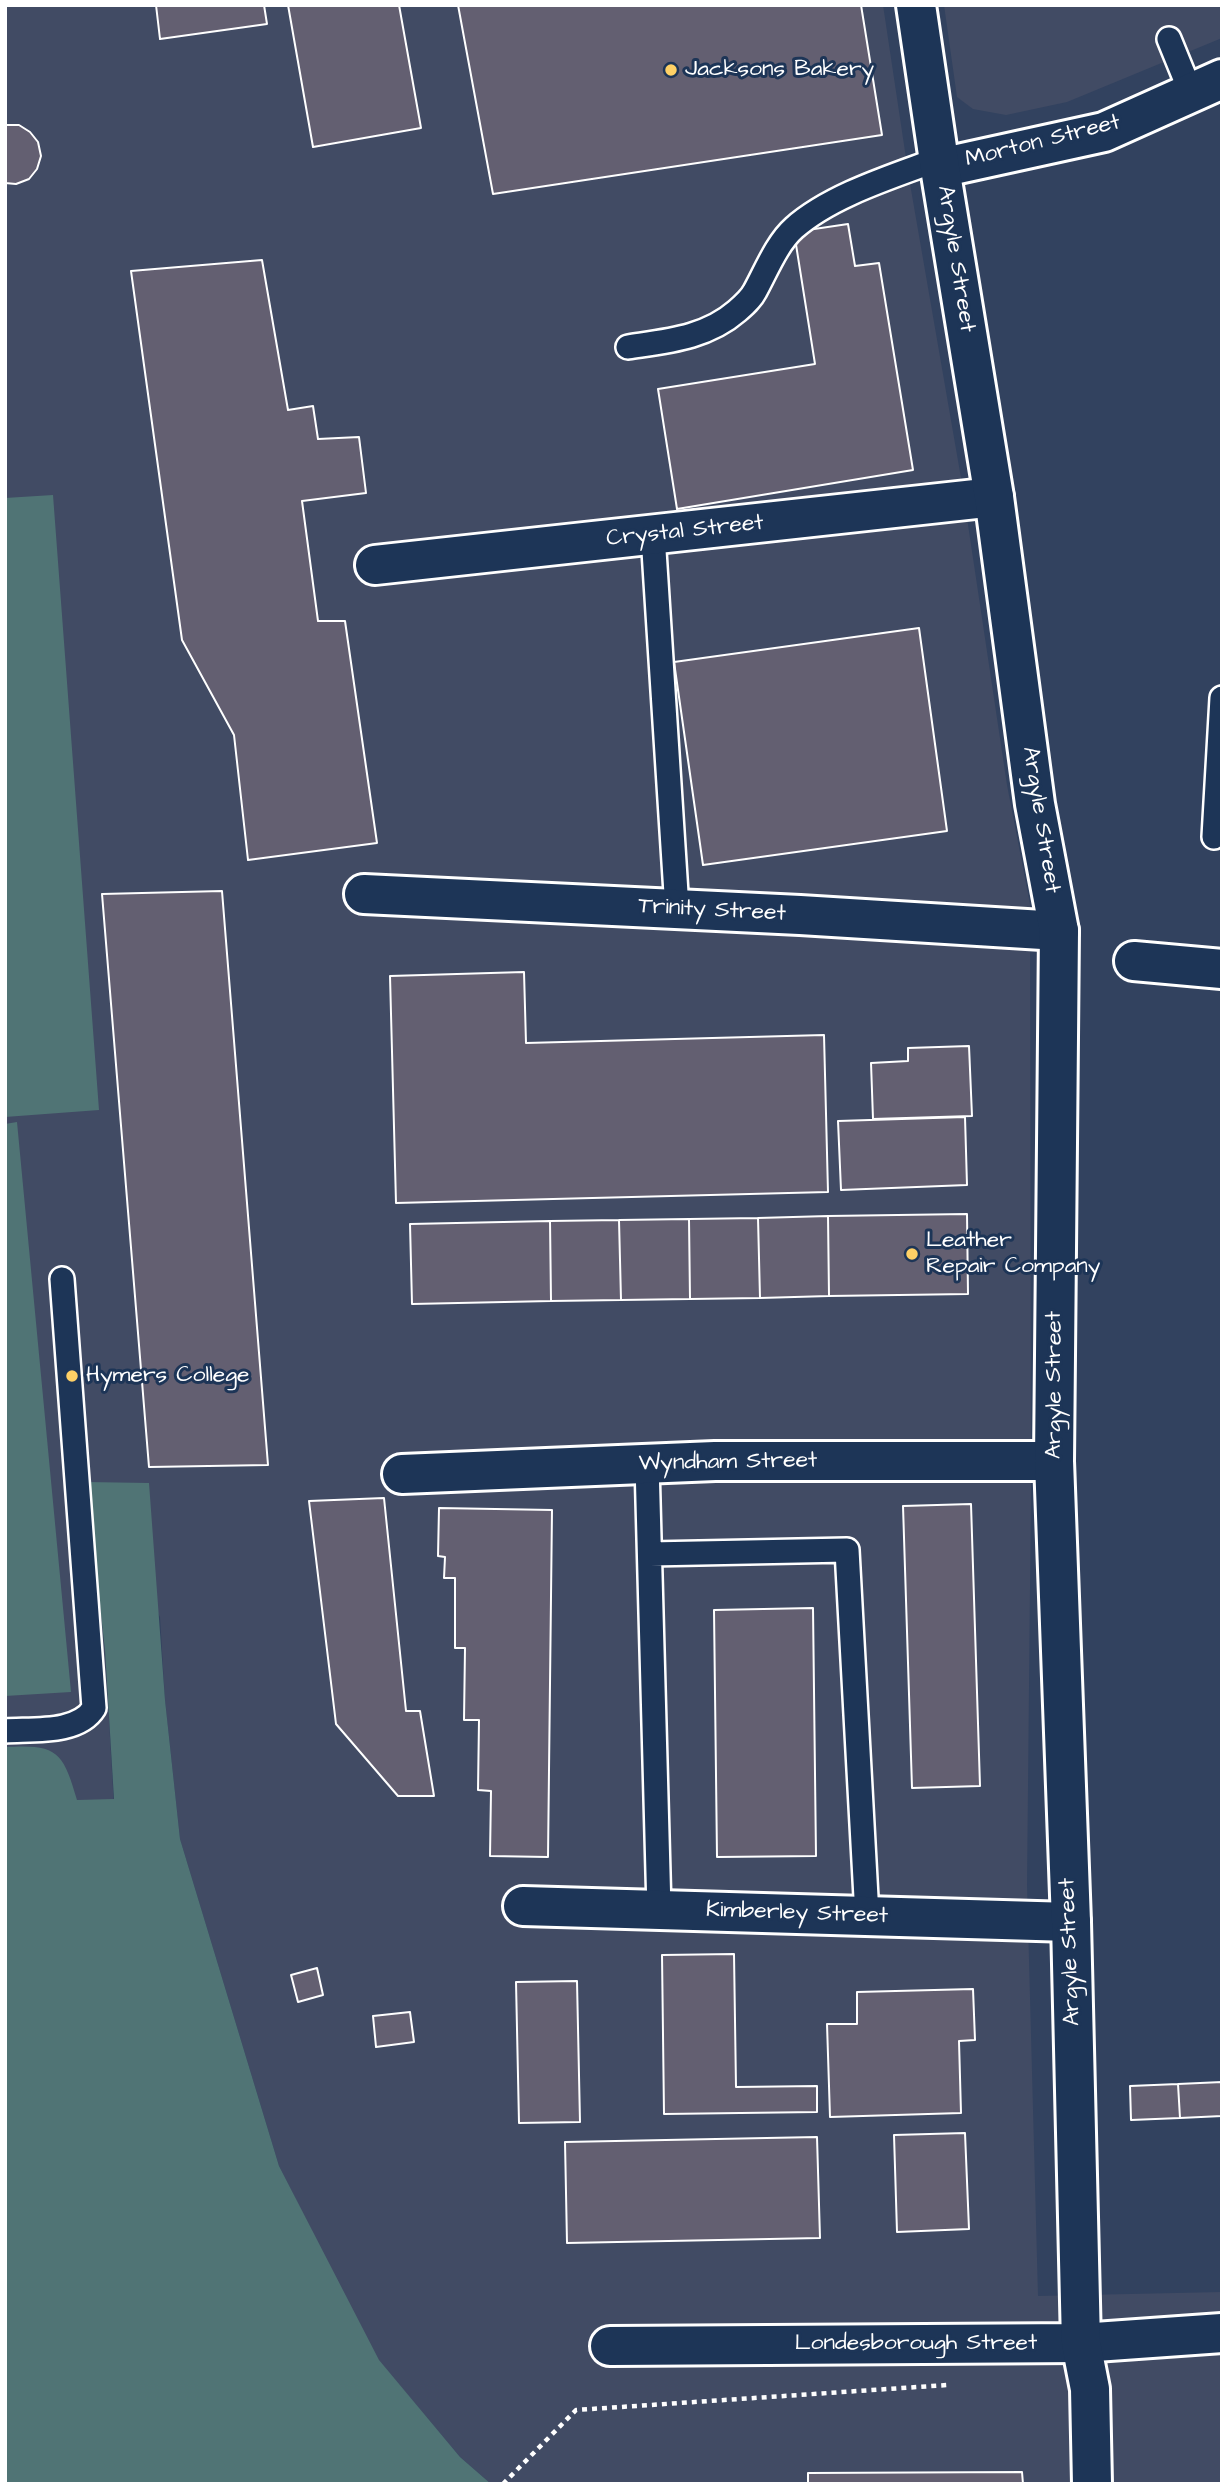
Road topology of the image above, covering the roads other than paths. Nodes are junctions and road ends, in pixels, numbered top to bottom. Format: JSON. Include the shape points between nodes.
{"nodes":[{"id":1,"x":916,"y":5,"type":"edge"},
{"id":2,"x":1169,"y":39,"type":"dead end"},
{"id":3,"x":1206,"y":86,"type":"edge"},
{"id":4,"x":940,"y":164,"type":"junction"},
{"id":5,"x":628,"y":347,"type":"dead end"},
{"id":6,"x":994,"y":497,"type":"junction"},
{"id":7,"x":653,"y":535,"type":"junction"},
{"id":8,"x":374,"y":565,"type":"dead end"},
{"id":9,"x":1222,"y":698,"type":"edge"},
{"id":10,"x":1214,"y":837,"type":"dead end"},
{"id":11,"x":365,"y":894,"type":"dead end"},
{"id":12,"x":677,"y":909,"type":"junction"},
{"id":13,"x":1059,"y":932,"type":"junction"},
{"id":14,"x":1135,"y":961,"type":"dead end"},
{"id":15,"x":1222,"y":969,"type":"edge"},
{"id":16,"x":62,"y":1279,"type":"dead end"},
{"id":17,"x":1054,"y":1461,"type":"junction"},
{"id":18,"x":647,"y":1464,"type":"junction"},
{"id":19,"x":402,"y":1474,"type":"dead end"},
{"id":20,"x":650,"y":1554,"type":"junction"},
{"id":21,"x":5,"y":1731,"type":"edge"},
{"id":22,"x":523,"y":1906,"type":"dead end"},
{"id":23,"x":659,"y":1910,"type":"junction"},
{"id":24,"x":867,"y":1916,"type":"junction"},
{"id":25,"x":1071,"y":1922,"type":"junction"},
{"id":26,"x":1222,"y":2333,"type":"edge"},
{"id":27,"x":1081,"y":2343,"type":"junction"},
{"id":28,"x":610,"y":2346,"type":"dead end"},
{"id":29,"x":1091,"y":2484,"type":"edge"}],
"edges":[{"from":1,"to":4,"type":"street","name":"Argyle Street"},
{"from":2,"to":3,"type":"lane"},
{"from":3,"to":4,"type":"street","name":"Morton Street","via":[[1104,132]]},
{"from":4,"to":5,"type":"lane","via":[[855,191],[799,224],[753,295],[725,321],[675,340]]},
{"from":4,"to":6,"type":"street","name":"Argyle Street"},
{"from":6,"to":7,"type":"street","name":"Crystal Street"},
{"from":6,"to":13,"type":"street","name":"Argyle Street","via":[[1035,804]]},
{"from":7,"to":8,"type":"street","name":"Crystal Street"},
{"from":7,"to":12,"type":"lane"},
{"from":9,"to":10,"type":"lane"},
{"from":11,"to":12,"type":"street","name":"Trinity Street"},
{"from":12,"to":13,"type":"street","name":"Trinity Street"},
{"from":13,"to":17,"type":"street","name":"Argyle Street"},
{"from":14,"to":15,"type":"street"},
{"from":16,"to":21,"type":"lane","via":[[94,1708],[89,1717],[75,1724]]},
{"from":17,"to":18,"type":"street","name":"Wyndham Street"},
{"from":17,"to":25,"type":"street","name":"Argyle Street"},
{"from":18,"to":19,"type":"street","name":"Wyndham Street"},
{"from":18,"to":20,"type":"lane"},
{"from":20,"to":23,"type":"lane"},
{"from":20,"to":24,"type":"lane","via":[[847,1550]]},
{"from":22,"to":23,"type":"street","name":"Kimberley Street"},
{"from":23,"to":24,"type":"street","name":"Kimberley Street"},
{"from":24,"to":25,"type":"street","name":"Kimberley Street"},
{"from":25,"to":27,"type":"street","name":"Argyle Street"},
{"from":26,"to":27,"type":"street","name":"Londesborough Street"},
{"from":27,"to":28,"type":"street","name":"Londesborough Street"},
{"from":27,"to":29,"type":"street","name":"Argyle Street","via":[[1090,2389]]}]}
